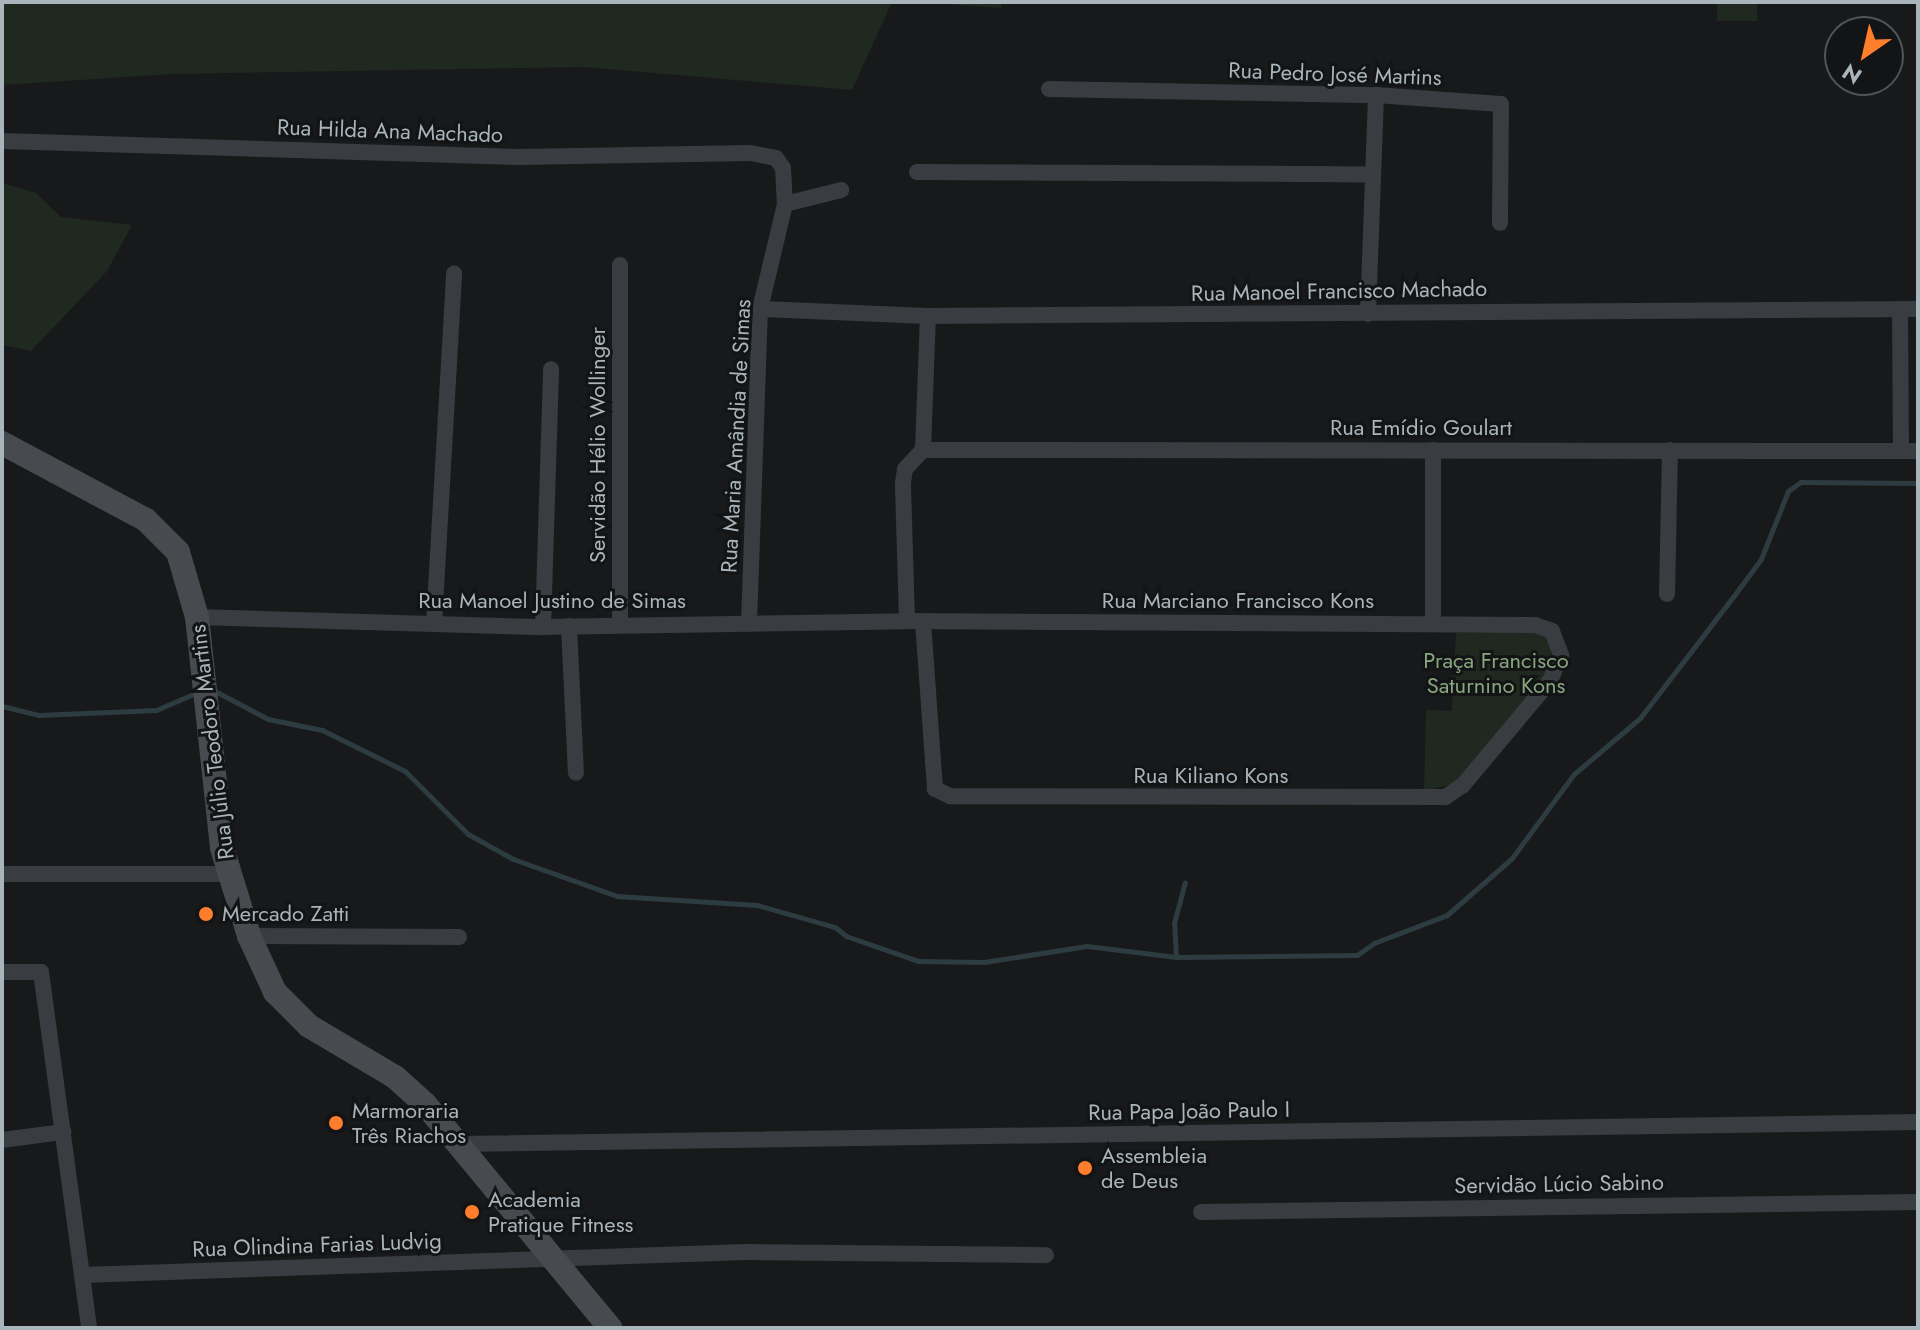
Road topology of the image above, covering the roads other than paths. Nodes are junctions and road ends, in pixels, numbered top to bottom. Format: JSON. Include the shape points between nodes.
{"nodes":[{"id":1,"x":1049,"y":89,"type":"dead end"},
{"id":2,"x":1376,"y":95,"type":"junction"},
{"id":3,"x":2,"y":141,"type":"edge"},
{"id":4,"x":776,"y":158,"type":"joint"},
{"id":5,"x":917,"y":172,"type":"dead end"},
{"id":6,"x":1372,"y":174,"type":"junction"},
{"id":7,"x":841,"y":190,"type":"dead end"},
{"id":8,"x":785,"y":204,"type":"junction"},
{"id":9,"x":1500,"y":223,"type":"dead end"},
{"id":10,"x":620,"y":265,"type":"dead end"},
{"id":11,"x":454,"y":274,"type":"dead end"},
{"id":12,"x":760,"y":309,"type":"junction"},
{"id":13,"x":1900,"y":309,"type":"junction"},
{"id":14,"x":1918,"y":309,"type":"edge"},
{"id":15,"x":1368,"y":314,"type":"junction"},
{"id":16,"x":928,"y":316,"type":"junction"},
{"id":17,"x":551,"y":369,"type":"dead end"},
{"id":18,"x":2,"y":443,"type":"edge"},
{"id":19,"x":923,"y":450,"type":"junction"},
{"id":20,"x":1433,"y":450,"type":"junction"},
{"id":21,"x":1670,"y":450,"type":"junction"},
{"id":22,"x":1910,"y":451,"type":"edge"},
{"id":23,"x":1667,"y":594,"type":"dead end"},
{"id":24,"x":197,"y":617,"type":"junction"},
{"id":25,"x":915,"y":622,"type":"junction"},
{"id":26,"x":434,"y":623,"type":"junction"},
{"id":27,"x":749,"y":624,"type":"junction"},
{"id":28,"x":1433,"y":624,"type":"junction"},
{"id":29,"x":620,"y":625,"type":"junction"},
{"id":30,"x":569,"y":626,"type":"junction"},
{"id":31,"x":543,"y":627,"type":"junction"},
{"id":32,"x":1552,"y":631,"type":"joint"},
{"id":33,"x":576,"y":773,"type":"dead end"},
{"id":34,"x":2,"y":874,"type":"edge"},
{"id":35,"x":229,"y":874,"type":"junction"},
{"id":36,"x":249,"y":936,"type":"junction"},
{"id":37,"x":459,"y":937,"type":"dead end"},
{"id":38,"x":2,"y":972,"type":"edge"},
{"id":39,"x":1918,"y":1122,"type":"edge"},
{"id":40,"x":63,"y":1132,"type":"junction"},
{"id":41,"x":2,"y":1140,"type":"edge"},
{"id":42,"x":460,"y":1144,"type":"junction"},
{"id":43,"x":1918,"y":1202,"type":"edge"},
{"id":44,"x":1201,"y":1212,"type":"dead end"},
{"id":45,"x":1046,"y":1255,"type":"dead end"},
{"id":46,"x":554,"y":1259,"type":"junction"},
{"id":47,"x":82,"y":1275,"type":"junction"},
{"id":48,"x":89,"y":1328,"type":"edge"},
{"id":49,"x":610,"y":1328,"type":"edge"}],
"edges":[{"from":1,"to":2,"type":"street","name":"Rua Pedro José Martins"},
{"from":2,"to":6,"type":"street"},
{"from":2,"to":9,"type":"street","name":"Rua Pedro José Martins","via":[[1501,104]]},
{"from":3,"to":4,"type":"street","name":"Rua Hilda Ana Machado","via":[[490,157],[750,153]]},
{"from":4,"to":8,"type":"street","name":"Rua Maria Amândia de Simas","via":[[783,168]]},
{"from":5,"to":6,"type":"street"},
{"from":6,"to":15,"type":"street"},
{"from":7,"to":8,"type":"street"},
{"from":8,"to":12,"type":"street","name":"Rua Maria Amândia de Simas"},
{"from":10,"to":29,"type":"street","name":"Servidão Hélio Wollinger"},
{"from":11,"to":26,"type":"street"},
{"from":12,"to":16,"type":"street","name":"Rua Manoel Francisco Machado"},
{"from":12,"to":27,"type":"street","name":"Rua Maria Amândia de Simas"},
{"from":13,"to":14,"type":"street","name":"Rua Manoel Francisco Machado"},
{"from":13,"to":15,"type":"street","name":"Rua Manoel Francisco Machado"},
{"from":13,"to":22,"type":"street"},
{"from":15,"to":16,"type":"street","name":"Rua Manoel Francisco Machado"},
{"from":16,"to":19,"type":"street"},
{"from":17,"to":31,"type":"street"},
{"from":18,"to":24,"type":"main road","name":"Rua Júlio Teodoro Martins","via":[[164,534],[178,552]]},
{"from":19,"to":20,"type":"street","name":"Rua Emídio Goulart"},
{"from":19,"to":25,"type":"street","via":[[905,469],[903,483]]},
{"from":20,"to":21,"type":"street","name":"Rua Emídio Goulart"},
{"from":20,"to":28,"type":"street"},
{"from":21,"to":22,"type":"street","name":"Rua Emídio Goulart"},
{"from":21,"to":23,"type":"street"},
{"from":24,"to":26,"type":"street","name":"Rua Manoel Justino de Simas"},
{"from":24,"to":35,"type":"main road","name":"Rua Júlio Teodoro Martins"},
{"from":25,"to":27,"type":"street","name":"Rua Manoel Justino de Simas"},
{"from":25,"to":28,"type":"street","name":"Rua Marciano Francisco Kons"},
{"from":25,"to":32,"type":"street","name":"Rua Kiliano Kons","via":[[935,789],[950,796],[1445,797],[1463,785],[1550,681],[1561,647]]},
{"from":26,"to":31,"type":"street","name":"Rua Manoel Justino de Simas"},
{"from":27,"to":29,"type":"street","name":"Rua Manoel Justino de Simas"},
{"from":28,"to":32,"type":"street","name":"Rua Marciano Francisco Kons","via":[[1535,625]]},
{"from":29,"to":30,"type":"street","name":"Rua Manoel Justino de Simas"},
{"from":30,"to":31,"type":"street","name":"Rua Manoel Justino de Simas"},
{"from":30,"to":33,"type":"street"},
{"from":34,"to":35,"type":"street"},
{"from":35,"to":36,"type":"main road","name":"Rua Júlio Teodoro Martins"},
{"from":36,"to":37,"type":"street"},
{"from":36,"to":42,"type":"main road","name":"Rua Júlio Teodoro Martins","via":[[286,1005],[309,1026],[395,1077]]},
{"from":38,"to":40,"type":"street","via":[[41,972]]},
{"from":39,"to":42,"type":"street","name":"Rua Papa João Paulo I"},
{"from":40,"to":41,"type":"street"},
{"from":40,"to":47,"type":"street"},
{"from":42,"to":46,"type":"main road","name":"Rua Júlio Teodoro Martins"},
{"from":43,"to":44,"type":"street","name":"Servidão Lúcio Sabino"},
{"from":45,"to":46,"type":"street","name":"Rua Olindina Farias Ludvig","via":[[746,1252]]},
{"from":46,"to":47,"type":"street","name":"Rua Olindina Farias Ludvig"},
{"from":46,"to":49,"type":"main road","name":"Rua Júlio Teodoro Martins"},
{"from":47,"to":48,"type":"street"}]}
